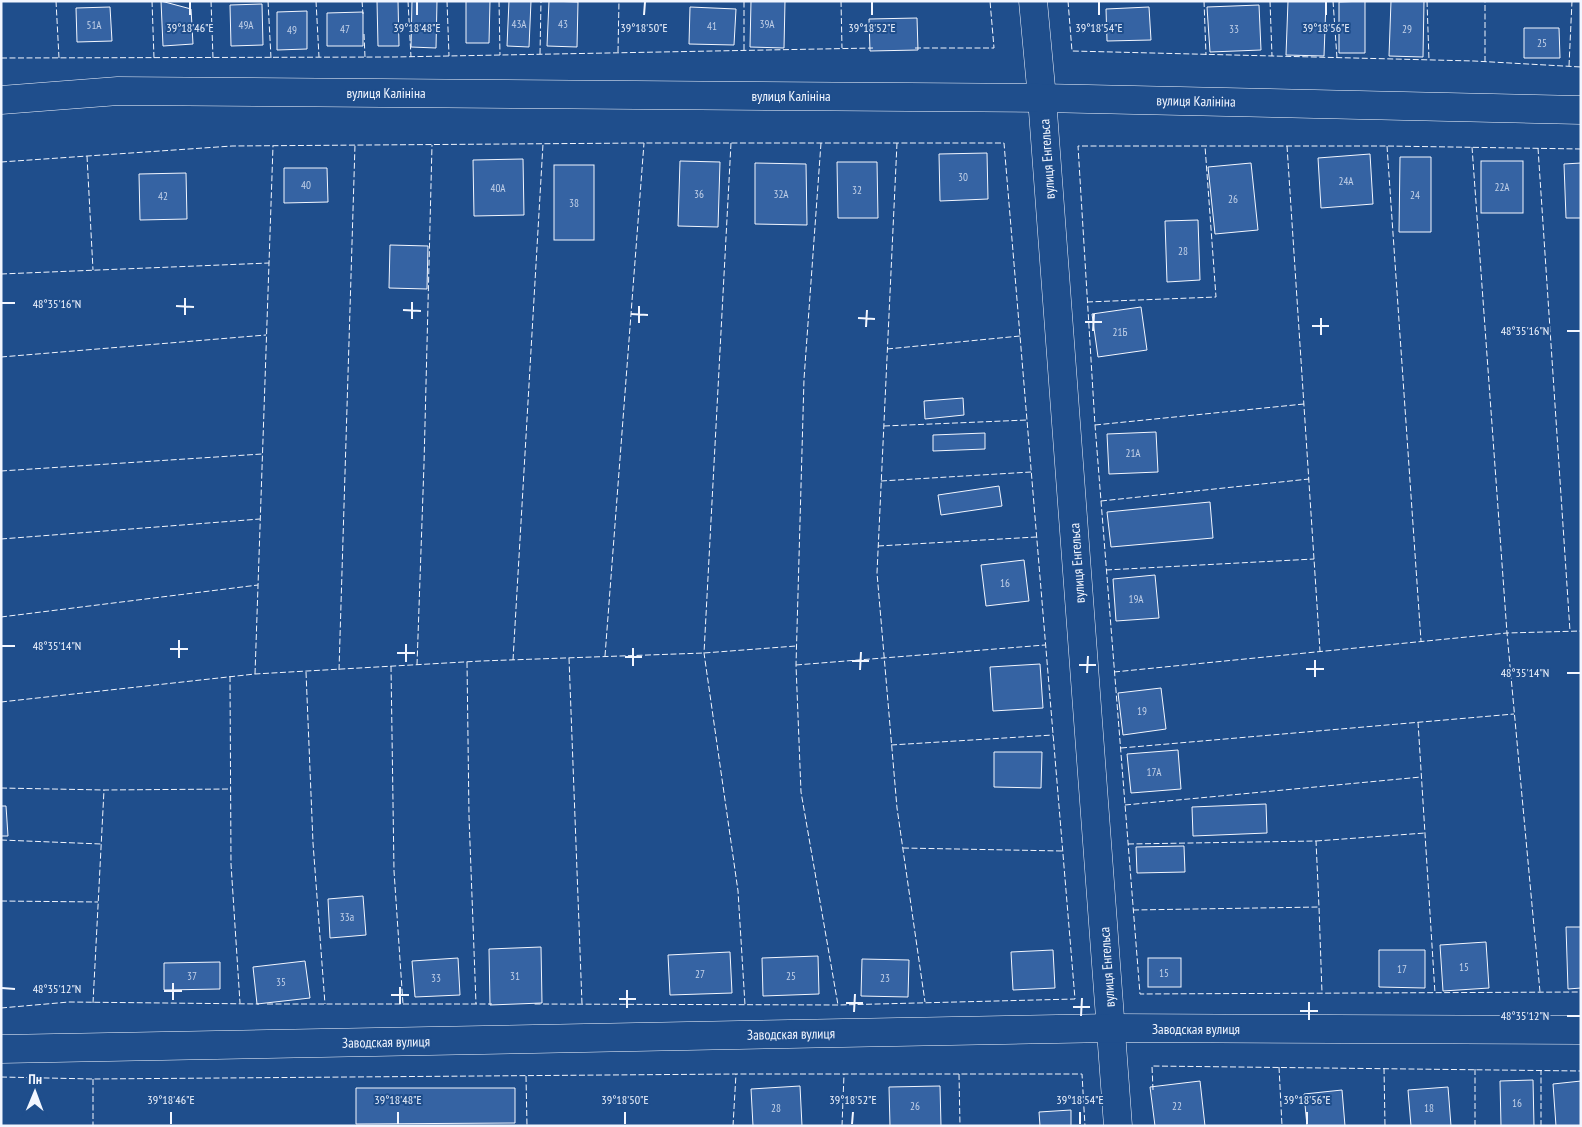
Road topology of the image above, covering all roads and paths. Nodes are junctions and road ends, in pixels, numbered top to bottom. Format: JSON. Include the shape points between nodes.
{"nodes":[{"id":1,"x":1033,"y":1,"type":"edge"},
{"id":2,"x":1042,"y":98,"type":"junction"},
{"id":3,"x":1,"y":100,"type":"edge"},
{"id":4,"x":1581,"y":110,"type":"edge"},
{"id":5,"x":1112,"y":1028,"type":"junction"},
{"id":6,"x":1581,"y":1030,"type":"edge"},
{"id":7,"x":1,"y":1049,"type":"edge"},
{"id":8,"x":1118,"y":1126,"type":"edge"}],
"edges":[{"from":1,"to":2,"type":"street","name":"вулиця Енгельса"},
{"from":2,"to":3,"type":"street","name":"вулиця Калініна","via":[[118,91]]},
{"from":2,"to":4,"type":"street","name":"вулиця Калініна"},
{"from":2,"to":5,"type":"street","name":"вулиця Енгельса"},
{"from":5,"to":6,"type":"street","name":"Заводская вулиця"},
{"from":5,"to":7,"type":"street","name":"Заводская вулиця"},
{"from":5,"to":8,"type":"street","name":"вулиця Енгельса"}]}
